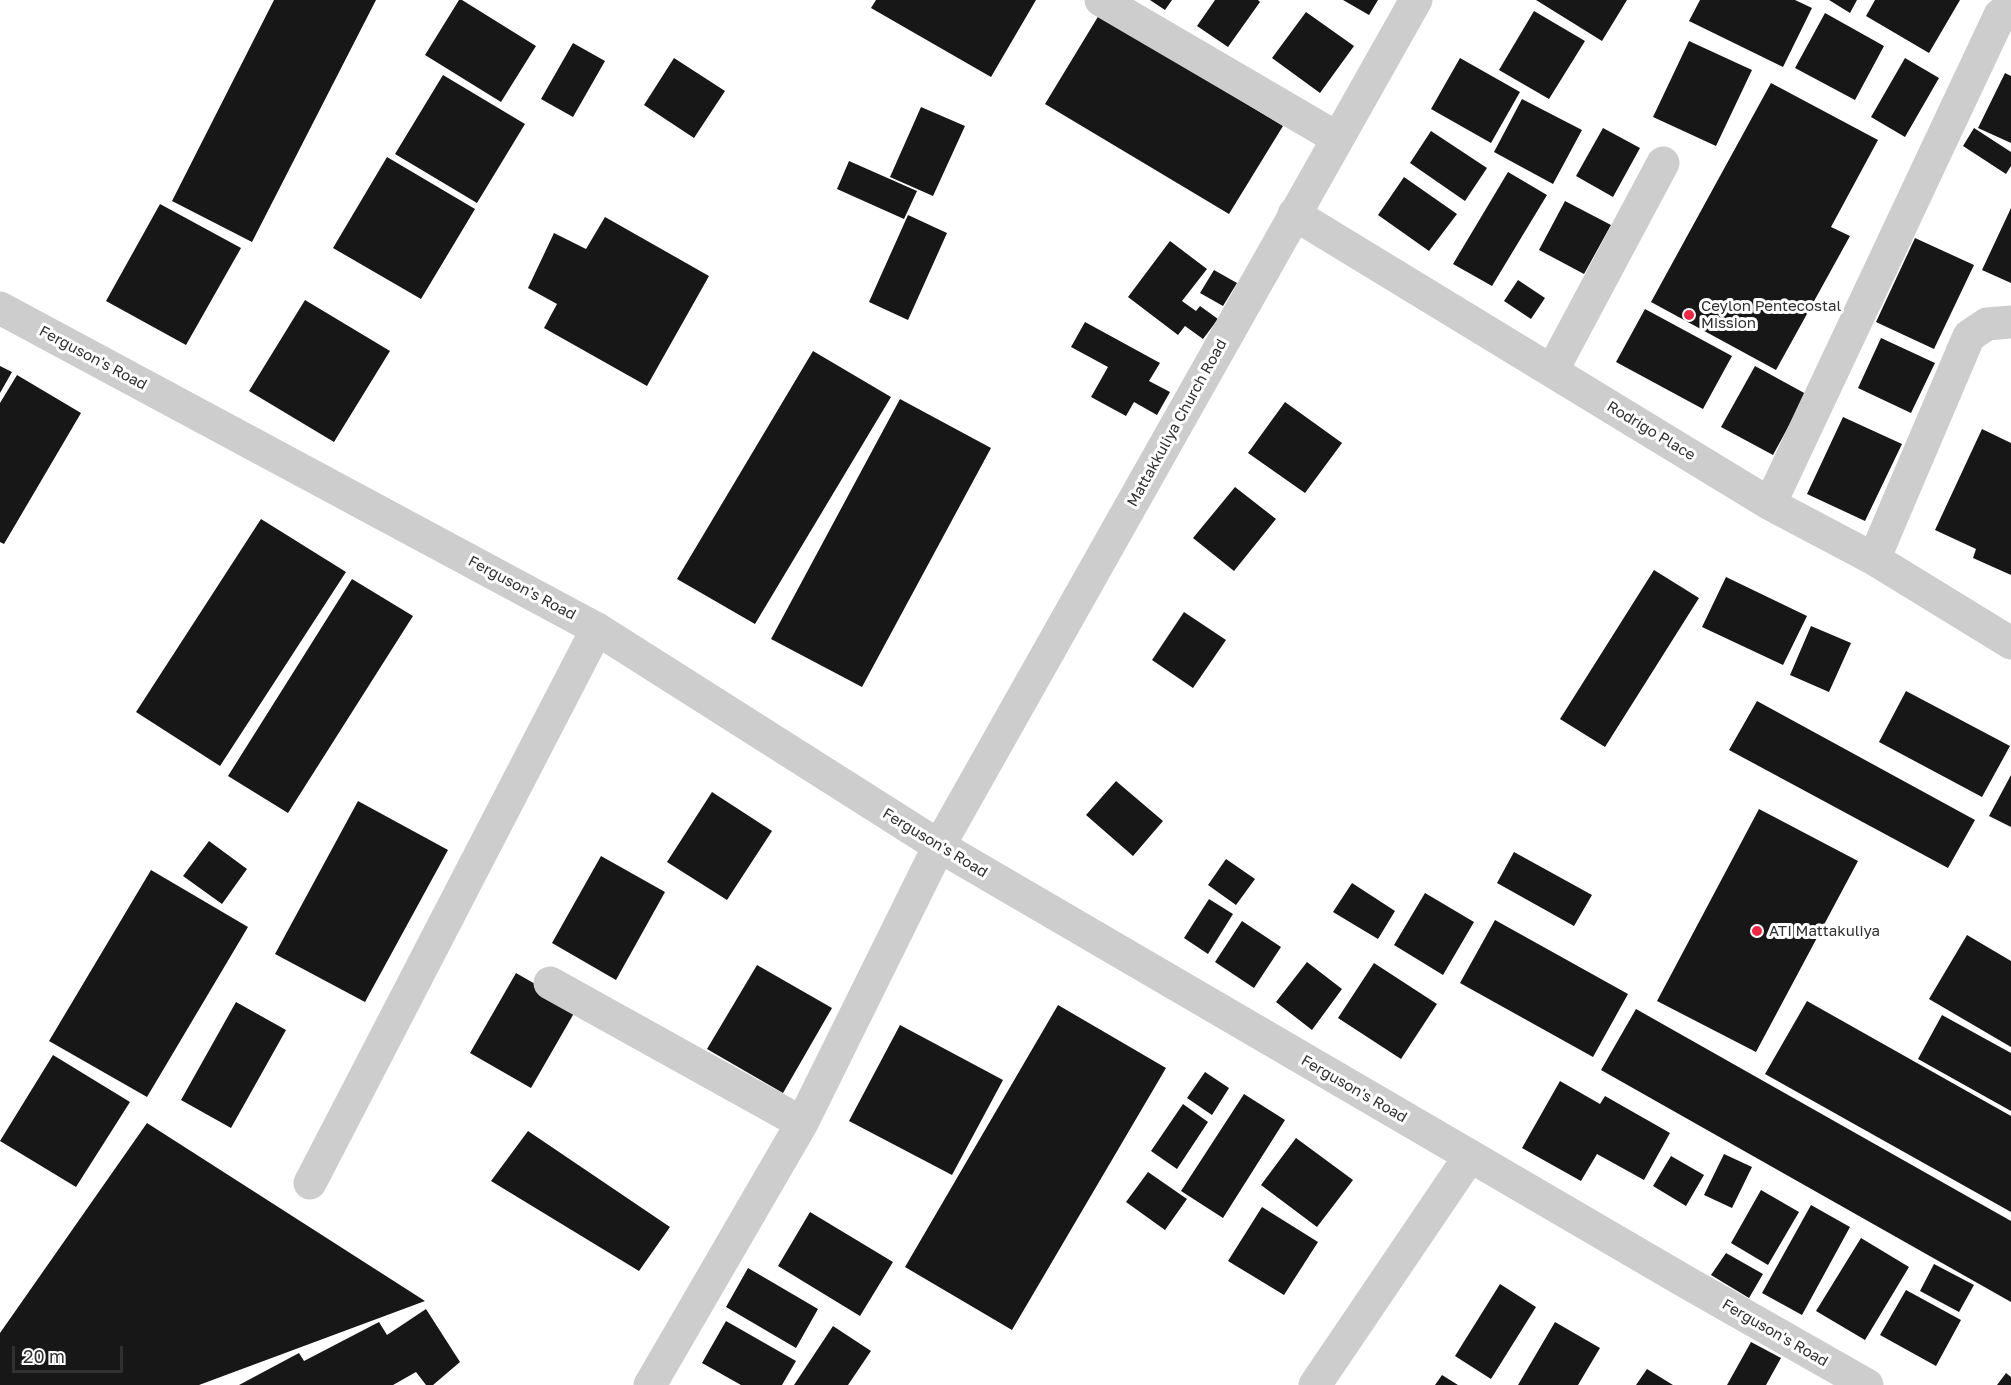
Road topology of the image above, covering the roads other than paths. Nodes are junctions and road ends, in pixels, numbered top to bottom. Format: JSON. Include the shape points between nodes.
{"nodes":[{"id":1,"x":1101,"y":0,"type":"edge"},
{"id":2,"x":1416,"y":0,"type":"edge"},
{"id":3,"x":2011,"y":7,"type":"edge"},
{"id":4,"x":1337,"y":138,"type":"junction"},
{"id":5,"x":1663,"y":164,"type":"dead end"},
{"id":6,"x":1294,"y":214,"type":"junction"},
{"id":7,"x":0,"y":308,"type":"edge"},
{"id":8,"x":2011,"y":322,"type":"edge"},
{"id":9,"x":1552,"y":371,"type":"junction"},
{"id":10,"x":1770,"y":504,"type":"junction"},
{"id":11,"x":1874,"y":560,"type":"junction"},
{"id":12,"x":597,"y":629,"type":"junction"},
{"id":13,"x":2011,"y":642,"type":"edge"},
{"id":14,"x":939,"y":846,"type":"junction"},
{"id":15,"x":550,"y":983,"type":"dead end"},
{"id":16,"x":802,"y":1123,"type":"junction"},
{"id":17,"x":1470,"y":1156,"type":"junction"},
{"id":18,"x":310,"y":1183,"type":"dead end"},
{"id":19,"x":650,"y":1385,"type":"edge"},
{"id":20,"x":1315,"y":1385,"type":"edge"},
{"id":21,"x":1867,"y":1385,"type":"edge"}],
"edges":[{"from":1,"to":4,"type":"street"},
{"from":2,"to":4,"type":"street","name":"Mattakkuliya Church Road"},
{"from":3,"to":10,"type":"street","via":[[2000,15]]},
{"from":4,"to":6,"type":"street","name":"Mattakkuliya Church Road"},
{"from":5,"to":9,"type":"street"},
{"from":6,"to":9,"type":"street","name":"Rodrigo Place"},
{"from":6,"to":14,"type":"street","name":"Mattakkuliya Church Road"},
{"from":7,"to":12,"type":"street","name":"Ferguson's Road"},
{"from":8,"to":11,"type":"street","via":[[1987,324],[1969,336]]},
{"from":9,"to":10,"type":"street","name":"Rodrigo Place"},
{"from":10,"to":11,"type":"street","name":"Rodrigo Place"},
{"from":11,"to":13,"type":"street","name":"Rodrigo Place"},
{"from":12,"to":14,"type":"street","name":"Ferguson's Road"},
{"from":12,"to":18,"type":"street"},
{"from":14,"to":16,"type":"street","name":"Mattakkuliya Church Road"},
{"from":14,"to":17,"type":"street","name":"Ferguson's Road"},
{"from":15,"to":16,"type":"street"},
{"from":16,"to":19,"type":"street","name":"Mattakkuliya Church Road"},
{"from":17,"to":20,"type":"street"},
{"from":17,"to":21,"type":"street","name":"Ferguson's Road"}]}
